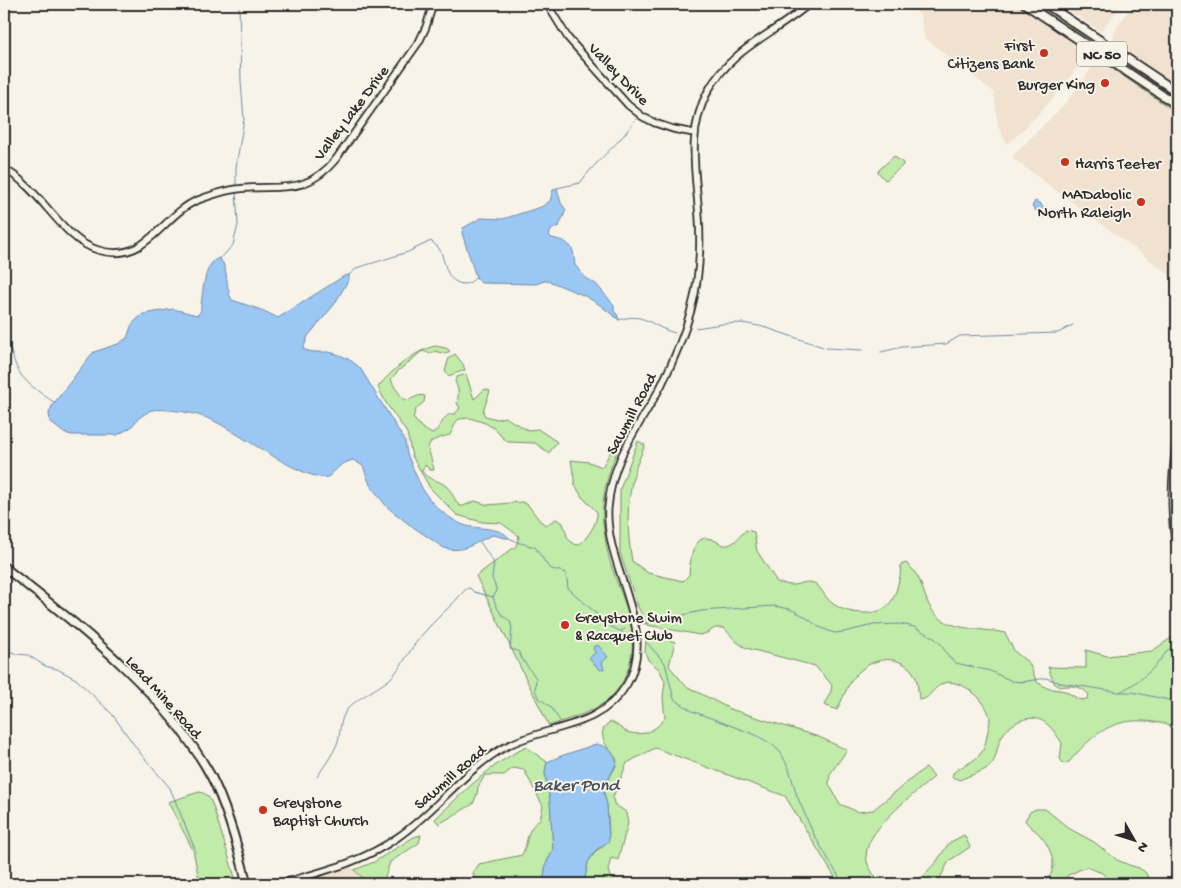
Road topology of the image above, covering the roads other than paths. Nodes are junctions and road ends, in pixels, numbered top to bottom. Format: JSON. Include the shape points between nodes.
{"nodes":[{"id":1,"x":433,"y":4,"type":"edge"},
{"id":2,"x":546,"y":4,"type":"edge"},
{"id":3,"x":809,"y":4,"type":"edge"},
{"id":4,"x":1026,"y":4,"type":"edge"},
{"id":5,"x":1046,"y":4,"type":"edge"},
{"id":6,"x":1177,"y":92,"type":"edge"},
{"id":7,"x":1177,"y":105,"type":"edge"},
{"id":8,"x":694,"y":133,"type":"junction"},
{"id":9,"x":4,"y":170,"type":"edge"},
{"id":10,"x":1177,"y":435,"type":"edge"},
{"id":11,"x":1177,"y":552,"type":"edge"},
{"id":12,"x":4,"y":567,"type":"edge"},
{"id":13,"x":247,"y":884,"type":"edge"},
{"id":14,"x":279,"y":884,"type":"edge"}],
"edges":[{"from":1,"to":9,"type":"street","name":"Valley Lake Drive","via":[[426,27],[411,54],[326,169],[289,188],[230,190],[195,201],[151,240],[134,249],[116,253],[86,246],[26,185]]},
{"from":2,"to":8,"type":"street","name":"Valley Drive","via":[[568,38],[628,105],[655,123]]},
{"from":3,"to":8,"type":"street","name":"Sawmill Road","via":[[730,62],[709,90]]},
{"from":4,"to":7,"type":"main road","number":"NC 50"},
{"from":5,"to":6,"type":"main road","number":"NC 50"},
{"from":8,"to":14,"type":"street","name":"Sawmill Road","via":[[699,247],[691,309],[660,388],[621,455],[611,487],[608,511],[611,544],[637,634],[635,662],[626,685],[608,706],[591,718],[513,744],[486,760],[413,826],[382,848],[344,865]]},
{"from":10,"to":11,"type":"street","via":[[1172,477]]},
{"from":12,"to":13,"type":"main road","name":"Lead Mine Road","via":[[45,598],[145,689],[180,729],[212,778]]}]}
